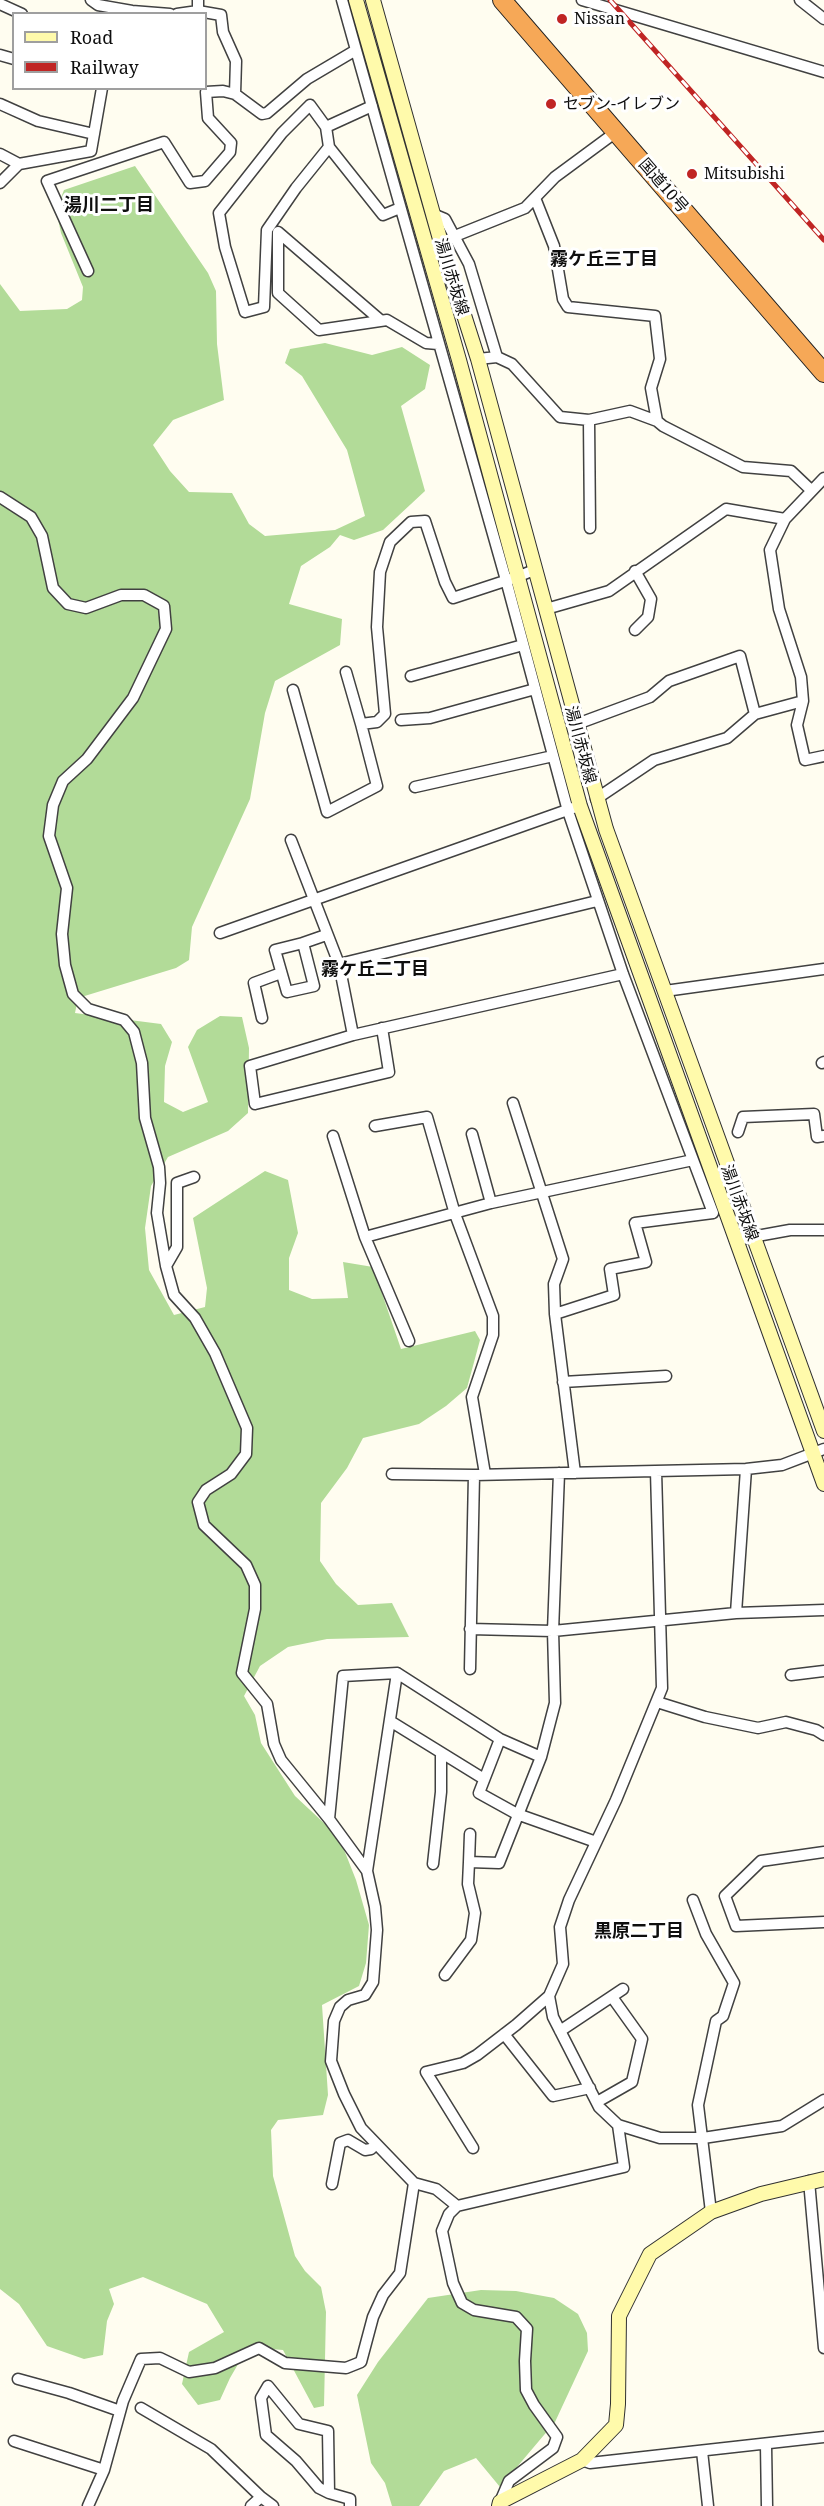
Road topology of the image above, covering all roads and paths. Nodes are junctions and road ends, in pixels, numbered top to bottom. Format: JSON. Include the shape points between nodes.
{"nodes":[{"id":1,"x":142,"y":0,"type":"edge"},
{"id":2,"x":342,"y":0,"type":"edge"},
{"id":3,"x":356,"y":0,"type":"edge"},
{"id":4,"x":373,"y":0,"type":"edge"},
{"id":5,"x":502,"y":0,"type":"edge"},
{"id":6,"x":516,"y":0,"type":"edge"},
{"id":7,"x":582,"y":0,"type":"edge"},
{"id":8,"x":800,"y":0,"type":"edge"},
{"id":9,"x":0,"y":4,"type":"edge"},
{"id":10,"x":198,"y":5,"type":"edge"},
{"id":11,"x":95,"y":6,"type":"edge"},
{"id":12,"x":18,"y":12,"type":"edge"},
{"id":13,"x":140,"y":12,"type":"joint"},
{"id":14,"x":182,"y":12,"type":"edge"},
{"id":15,"x":824,"y":19,"type":"edge"},
{"id":16,"x":356,"y":50,"type":"junction"},
{"id":17,"x":824,"y":72,"type":"edge"},
{"id":18,"x":102,"y":90,"type":"edge"},
{"id":19,"x":235,"y":94,"type":"junction"},
{"id":20,"x":0,"y":104,"type":"edge"},
{"id":21,"x":372,"y":106,"type":"junction"},
{"id":22,"x":326,"y":127,"type":"junction"},
{"id":23,"x":616,"y":132,"type":"junction"},
{"id":24,"x":94,"y":134,"type":"junction"},
{"id":25,"x":329,"y":147,"type":"junction"},
{"id":26,"x":0,"y":154,"type":"edge"},
{"id":27,"x":19,"y":164,"type":"junction"},
{"id":28,"x":0,"y":183,"type":"edge"},
{"id":29,"x":535,"y":198,"type":"junction"},
{"id":30,"x":400,"y":208,"type":"junction"},
{"id":31,"x":433,"y":214,"type":"junction"},
{"id":32,"x":455,"y":236,"type":"junction"},
{"id":33,"x":88,"y":272,"type":"dead end"},
{"id":34,"x":379,"y":319,"type":"junction"},
{"id":35,"x":438,"y":344,"type":"junction"},
{"id":36,"x":497,"y":357,"type":"junction"},
{"id":37,"x":824,"y":357,"type":"edge"},
{"id":38,"x":478,"y":360,"type":"junction"},
{"id":39,"x":824,"y":373,"type":"edge"},
{"id":40,"x":589,"y":420,"type":"junction"},
{"id":41,"x":657,"y":421,"type":"junction"},
{"id":42,"x":824,"y":478,"type":"edge"},
{"id":43,"x":811,"y":490,"type":"junction"},
{"id":44,"x":0,"y":497,"type":"edge"},
{"id":45,"x":785,"y":519,"type":"junction"},
{"id":46,"x":590,"y":528,"type":"dead end"},
{"id":47,"x":534,"y":570,"type":"junction"},
{"id":48,"x":635,"y":572,"type":"junction"},
{"id":49,"x":512,"y":579,"type":"junction"},
{"id":50,"x":546,"y":609,"type":"junction"},
{"id":51,"x":635,"y":630,"type":"dead end"},
{"id":52,"x":523,"y":645,"type":"junction"},
{"id":53,"x":346,"y":672,"type":"dead end"},
{"id":54,"x":411,"y":676,"type":"dead end"},
{"id":55,"x":535,"y":689,"type":"junction"},
{"id":56,"x":293,"y":690,"type":"dead end"},
{"id":57,"x":803,"y":700,"type":"junction"},
{"id":58,"x":755,"y":714,"type":"junction"},
{"id":59,"x":400,"y":720,"type":"dead end"},
{"id":60,"x":362,"y":724,"type":"junction"},
{"id":61,"x":577,"y":724,"type":"junction"},
{"id":62,"x":553,"y":756,"type":"junction"},
{"id":63,"x":824,"y":756,"type":"edge"},
{"id":64,"x":415,"y":787,"type":"dead end"},
{"id":65,"x":596,"y":799,"type":"junction"},
{"id":66,"x":574,"y":808,"type":"junction"},
{"id":67,"x":291,"y":840,"type":"dead end"},
{"id":68,"x":312,"y":899,"type":"junction"},
{"id":69,"x":597,"y":901,"type":"junction"},
{"id":70,"x":220,"y":933,"type":"dead end"},
{"id":71,"x":326,"y":935,"type":"junction"},
{"id":72,"x":303,"y":943,"type":"junction"},
{"id":73,"x":339,"y":964,"type":"junction"},
{"id":74,"x":824,"y":969,"type":"edge"},
{"id":75,"x":281,"y":973,"type":"junction"},
{"id":76,"x":623,"y":974,"type":"junction"},
{"id":77,"x":665,"y":991,"type":"junction"},
{"id":78,"x":262,"y":1018,"type":"dead end"},
{"id":79,"x":382,"y":1028,"type":"junction"},
{"id":80,"x":353,"y":1035,"type":"junction"},
{"id":81,"x":513,"y":1103,"type":"dead end"},
{"id":82,"x":375,"y":1126,"type":"dead end"},
{"id":83,"x":738,"y":1132,"type":"dead end"},
{"id":84,"x":472,"y":1134,"type":"dead end"},
{"id":85,"x":333,"y":1136,"type":"dead end"},
{"id":86,"x":824,"y":1136,"type":"edge"},
{"id":87,"x":693,"y":1160,"type":"junction"},
{"id":88,"x":194,"y":1177,"type":"dead end"},
{"id":89,"x":542,"y":1193,"type":"junction"},
{"id":90,"x":491,"y":1203,"type":"junction"},
{"id":91,"x":455,"y":1214,"type":"junction"},
{"id":92,"x":824,"y":1230,"type":"edge"},
{"id":93,"x":754,"y":1236,"type":"junction"},
{"id":94,"x":365,"y":1237,"type":"junction"},
{"id":95,"x":735,"y":1240,"type":"junction"},
{"id":96,"x":165,"y":1266,"type":"junction"},
{"id":97,"x":555,"y":1314,"type":"junction"},
{"id":98,"x":409,"y":1341,"type":"dead end"},
{"id":99,"x":666,"y":1376,"type":"dead end"},
{"id":100,"x":563,"y":1382,"type":"junction"},
{"id":101,"x":824,"y":1431,"type":"edge"},
{"id":102,"x":818,"y":1451,"type":"edge"},
{"id":103,"x":746,"y":1469,"type":"junction"},
{"id":104,"x":656,"y":1471,"type":"junction"},
{"id":105,"x":559,"y":1473,"type":"junction"},
{"id":106,"x":575,"y":1473,"type":"junction"},
{"id":107,"x":392,"y":1474,"type":"dead end"},
{"id":108,"x":485,"y":1474,"type":"junction"},
{"id":109,"x":474,"y":1475,"type":"junction"},
{"id":110,"x":824,"y":1484,"type":"edge"},
{"id":111,"x":824,"y":1610,"type":"edge"},
{"id":112,"x":736,"y":1613,"type":"junction"},
{"id":113,"x":659,"y":1622,"type":"junction"},
{"id":114,"x":470,"y":1629,"type":"junction"},
{"id":115,"x":553,"y":1631,"type":"junction"},
{"id":116,"x":470,"y":1669,"type":"dead end"},
{"id":117,"x":824,"y":1671,"type":"edge"},
{"id":118,"x":398,"y":1673,"type":"junction"},
{"id":119,"x":791,"y":1675,"type":"dead end"},
{"id":120,"x":657,"y":1702,"type":"junction"},
{"id":121,"x":390,"y":1721,"type":"junction"},
{"id":122,"x":824,"y":1735,"type":"edge"},
{"id":123,"x":500,"y":1739,"type":"junction"},
{"id":124,"x":441,"y":1753,"type":"junction"},
{"id":125,"x":541,"y":1757,"type":"junction"},
{"id":126,"x":484,"y":1779,"type":"junction"},
{"id":127,"x":517,"y":1814,"type":"junction"},
{"id":128,"x":329,"y":1820,"type":"junction"},
{"id":129,"x":470,"y":1834,"type":"dead end"},
{"id":130,"x":596,"y":1842,"type":"junction"},
{"id":131,"x":824,"y":1852,"type":"edge"},
{"id":132,"x":470,"y":1862,"type":"junction"},
{"id":133,"x":433,"y":1864,"type":"dead end"},
{"id":134,"x":367,"y":1871,"type":"junction"},
{"id":135,"x":693,"y":1900,"type":"dead end"},
{"id":136,"x":824,"y":1922,"type":"edge"},
{"id":137,"x":445,"y":1975,"type":"dead end"},
{"id":138,"x":623,"y":1989,"type":"dead end"},
{"id":139,"x":549,"y":1996,"type":"junction"},
{"id":140,"x":612,"y":1997,"type":"junction"},
{"id":141,"x":560,"y":2031,"type":"junction"},
{"id":142,"x":504,"y":2034,"type":"junction"},
{"id":143,"x":590,"y":2088,"type":"junction"},
{"id":144,"x":824,"y":2100,"type":"edge"},
{"id":145,"x":597,"y":2102,"type":"junction"},
{"id":146,"x":618,"y":2125,"type":"junction"},
{"id":147,"x":703,"y":2138,"type":"junction"},
{"id":148,"x":376,"y":2144,"type":"junction"},
{"id":149,"x":472,"y":2148,"type":"dead end"},
{"id":150,"x":824,"y":2179,"type":"edge"},
{"id":151,"x":809,"y":2181,"type":"junction"},
{"id":152,"x":414,"y":2183,"type":"junction"},
{"id":153,"x":332,"y":2184,"type":"dead end"},
{"id":154,"x":457,"y":2206,"type":"junction"},
{"id":155,"x":711,"y":2212,"type":"junction"},
{"id":156,"x":822,"y":2309,"type":"edge"},
{"id":157,"x":824,"y":2348,"type":"edge"},
{"id":158,"x":18,"y":2379,"type":"dead end"},
{"id":159,"x":141,"y":2408,"type":"dead end"},
{"id":160,"x":120,"y":2411,"type":"junction"},
{"id":161,"x":824,"y":2437,"type":"edge"},
{"id":162,"x":14,"y":2441,"type":"dead end"},
{"id":163,"x":766,"y":2445,"type":"junction"},
{"id":164,"x":702,"y":2451,"type":"junction"},
{"id":165,"x":582,"y":2460,"type":"junction"},
{"id":166,"x":104,"y":2470,"type":"junction"},
{"id":167,"x":329,"y":2493,"type":"junction"},
{"id":168,"x":261,"y":2497,"type":"junction"},
{"id":169,"x":500,"y":2504,"type":"edge"},
{"id":170,"x":88,"y":2506,"type":"edge"},
{"id":171,"x":251,"y":2506,"type":"edge"},
{"id":172,"x":273,"y":2506,"type":"edge"},
{"id":173,"x":350,"y":2506,"type":"edge"},
{"id":174,"x":708,"y":2506,"type":"edge"},
{"id":175,"x":767,"y":2506,"type":"edge"}],
"edges":[{"from":1,"to":13,"type":"street"},
{"from":2,"to":16,"type":"street"},
{"from":3,"to":49,"type":"main road","name":"湯川赤坂線","via":[[459,360]]},
{"from":4,"to":31,"type":"main road","name":"湯川赤坂線"},
{"from":5,"to":23,"type":"highway","name":"国道10号"},
{"from":6,"to":37,"type":"highway","name":"国道10号"},
{"from":7,"to":17,"type":"street"},
{"from":8,"to":15,"type":"street"},
{"from":9,"to":12,"type":"street"},
{"from":10,"to":14,"type":"street"},
{"from":10,"to":19,"type":"street","via":[[221,15],[223,32],[236,61]]},
{"from":11,"to":13,"type":"street"},
{"from":16,"to":19,"type":"street","via":[[307,79],[267,113],[262,114]]},
{"from":16,"to":21,"type":"street"},
{"from":18,"to":24,"type":"street"},
{"from":19,"to":33,"type":"street","via":[[206,92],[208,118],[231,143],[230,152],[205,181],[190,183],[164,142],[47,181]]},
{"from":20,"to":24,"type":"street","via":[[38,121]]},
{"from":21,"to":22,"type":"street"},
{"from":21,"to":30,"type":"street"},
{"from":22,"to":25,"type":"street"},
{"from":22,"to":25,"type":"street","via":[[310,105],[282,133],[219,213],[245,312],[264,307],[267,230]]},
{"from":23,"to":29,"type":"street","via":[[555,177]]},
{"from":23,"to":39,"type":"highway","name":"国道10号"},
{"from":24,"to":27,"type":"street","via":[[91,151]]},
{"from":25,"to":30,"type":"street","via":[[383,215]]},
{"from":26,"to":27,"type":"street"},
{"from":27,"to":28,"type":"street"},
{"from":29,"to":32,"type":"street","via":[[525,208]]},
{"from":29,"to":41,"type":"street","via":[[554,246],[563,299],[568,307],[655,315],[660,359],[651,388]]},
{"from":30,"to":35,"type":"street"},
{"from":31,"to":32,"type":"street","via":[[445,219]]},
{"from":31,"to":38,"type":"main road","name":"湯川赤坂線"},
{"from":32,"to":36,"type":"street","via":[[469,264]]},
{"from":34,"to":34,"type":"street","via":[[319,330],[278,292],[278,232]]},
{"from":34,"to":35,"type":"street","via":[[426,343]]},
{"from":35,"to":49,"type":"street"},
{"from":36,"to":38,"type":"street"},
{"from":36,"to":40,"type":"street","via":[[512,364],[560,417]]},
{"from":38,"to":47,"type":"main road","name":"湯川赤坂線"},
{"from":40,"to":41,"type":"street","via":[[630,411]]},
{"from":40,"to":46,"type":"street"},
{"from":41,"to":43,"type":"street","via":[[743,467],[791,471]]},
{"from":42,"to":43,"type":"street"},
{"from":43,"to":45,"type":"street"},
{"from":44,"to":96,"type":"street","via":[[31,517],[42,537],[53,588],[68,604],[86,608],[121,595],[144,595],[164,606],[166,629],[133,698],[87,759],[63,782],[53,805],[49,836],[67,888],[62,934],[73,994],[88,1009],[124,1020],[134,1032],[142,1063],[145,1119],[159,1167],[157,1213]]},
{"from":45,"to":48,"type":"street","via":[[726,509]]},
{"from":45,"to":57,"type":"street","via":[[770,550],[779,609],[801,677]]},
{"from":47,"to":49,"type":"street"},
{"from":47,"to":50,"type":"main road","name":"湯川赤坂線"},
{"from":48,"to":50,"type":"street","via":[[609,591]]},
{"from":48,"to":51,"type":"street","via":[[651,599],[648,617]]},
{"from":49,"to":52,"type":"street"},
{"from":49,"to":60,"type":"street","via":[[453,598],[425,521],[411,522],[390,542],[380,572],[377,627],[385,714],[377,722]]},
{"from":49,"to":66,"type":"main road","name":"湯川赤坂線"},
{"from":50,"to":61,"type":"main road","name":"湯川赤坂線"},
{"from":52,"to":54,"type":"street"},
{"from":52,"to":55,"type":"street"},
{"from":53,"to":60,"type":"street"},
{"from":55,"to":59,"type":"street","via":[[430,718]]},
{"from":55,"to":62,"type":"street"},
{"from":56,"to":60,"type":"street","via":[[327,812],[377,786]]},
{"from":57,"to":58,"type":"street"},
{"from":57,"to":63,"type":"street","via":[[797,725],[806,760]]},
{"from":58,"to":61,"type":"street","via":[[740,656],[669,681],[650,697]]},
{"from":58,"to":65,"type":"street","via":[[727,738],[654,760]]},
{"from":61,"to":65,"type":"main road","name":"湯川赤坂線"},
{"from":62,"to":64,"type":"street"},
{"from":62,"to":66,"type":"street"},
{"from":65,"to":77,"type":"main road","name":"湯川赤坂線"},
{"from":66,"to":68,"type":"street"},
{"from":66,"to":69,"type":"street"},
{"from":66,"to":95,"type":"main road","name":"湯川赤坂線"},
{"from":67,"to":68,"type":"street"},
{"from":68,"to":70,"type":"street"},
{"from":68,"to":71,"type":"street"},
{"from":69,"to":73,"type":"street"},
{"from":69,"to":76,"type":"street"},
{"from":71,"to":72,"type":"street"},
{"from":71,"to":73,"type":"street"},
{"from":72,"to":75,"type":"street","via":[[275,950]]},
{"from":72,"to":75,"type":"street","via":[[314,986],[287,992]]},
{"from":73,"to":80,"type":"street"},
{"from":74,"to":77,"type":"street"},
{"from":75,"to":78,"type":"street","via":[[254,983]]},
{"from":76,"to":79,"type":"street"},
{"from":76,"to":87,"type":"street"},
{"from":77,"to":93,"type":"main road","name":"湯川赤坂線"},
{"from":79,"to":80,"type":"street"},
{"from":79,"to":80,"type":"street","via":[[390,1072],[255,1104],[250,1066]]},
{"from":81,"to":89,"type":"street"},
{"from":82,"to":91,"type":"street","via":[[427,1117]]},
{"from":83,"to":86,"type":"street","via":[[742,1118],[814,1114],[817,1137]]},
{"from":84,"to":90,"type":"street"},
{"from":85,"to":94,"type":"street"},
{"from":87,"to":89,"type":"street"},
{"from":87,"to":97,"type":"street","via":[[713,1214],[635,1223],[646,1262],[610,1269],[614,1295]]},
{"from":88,"to":96,"type":"street","via":[[177,1183],[177,1247]]},
{"from":89,"to":90,"type":"street"},
{"from":89,"to":97,"type":"street","via":[[563,1259],[554,1284]]},
{"from":90,"to":91,"type":"street"},
{"from":91,"to":94,"type":"street"},
{"from":91,"to":108,"type":"street","via":[[493,1316],[493,1335],[472,1397]]},
{"from":92,"to":93,"type":"street"},
{"from":93,"to":95,"type":"street"},
{"from":93,"to":101,"type":"main road","name":"湯川赤坂線"},
{"from":94,"to":98,"type":"street"},
{"from":95,"to":102,"type":"main road","name":"湯川赤坂線"},
{"from":96,"to":128,"type":"street","via":[[174,1295],[195,1318],[215,1353],[247,1428],[246,1454],[231,1474],[206,1490],[198,1503],[204,1525],[246,1565],[255,1585],[255,1609],[242,1673],[267,1704],[281,1760]]},
{"from":97,"to":100,"type":"street"},
{"from":99,"to":100,"type":"street"},
{"from":100,"to":106,"type":"street"},
{"from":102,"to":103,"type":"street","via":[[782,1465]]},
{"from":102,"to":110,"type":"main road","name":"湯川赤坂線"},
{"from":103,"to":104,"type":"street"},
{"from":103,"to":112,"type":"street"},
{"from":104,"to":106,"type":"street"},
{"from":104,"to":113,"type":"street"},
{"from":105,"to":106,"type":"street"},
{"from":105,"to":108,"type":"street"},
{"from":105,"to":115,"type":"street"},
{"from":107,"to":109,"type":"street"},
{"from":108,"to":109,"type":"street"},
{"from":109,"to":114,"type":"street"},
{"from":111,"to":112,"type":"street"},
{"from":112,"to":113,"type":"street"},
{"from":113,"to":115,"type":"street"},
{"from":113,"to":120,"type":"street","via":[[662,1688]]},
{"from":114,"to":115,"type":"street"},
{"from":114,"to":116,"type":"street"},
{"from":115,"to":125,"type":"street","via":[[555,1703]]},
{"from":117,"to":119,"type":"street"},
{"from":118,"to":121,"type":"street"},
{"from":118,"to":123,"type":"street"},
{"from":118,"to":128,"type":"street","via":[[344,1676]]},
{"from":120,"to":122,"type":"street","via":[[758,1728],[786,1722]]},
{"from":120,"to":130,"type":"street"},
{"from":121,"to":124,"type":"street"},
{"from":121,"to":134,"type":"street"},
{"from":123,"to":125,"type":"street"},
{"from":123,"to":126,"type":"street"},
{"from":124,"to":126,"type":"street"},
{"from":124,"to":133,"type":"street"},
{"from":125,"to":127,"type":"street"},
{"from":126,"to":127,"type":"street","via":[[479,1793]]},
{"from":127,"to":130,"type":"street"},
{"from":127,"to":132,"type":"street","via":[[499,1863]]},
{"from":128,"to":134,"type":"street"},
{"from":129,"to":132,"type":"street"},
{"from":130,"to":139,"type":"street","via":[[560,1927],[563,1964]]},
{"from":131,"to":136,"type":"street","via":[[761,1861],[725,1896],[736,1926],[743,1928]]},
{"from":132,"to":137,"type":"street","via":[[468,1884],[475,1913],[471,1940]]},
{"from":134,"to":148,"type":"street","via":[[377,1930],[373,1982],[365,1995],[340,2007],[334,2022],[332,2061],[361,2128]]},
{"from":135,"to":147,"type":"street","via":[[705,1934],[734,1983],[723,2016],[716,2021],[698,2105]]},
{"from":138,"to":140,"type":"street"},
{"from":139,"to":141,"type":"street"},
{"from":139,"to":142,"type":"street"},
{"from":140,"to":141,"type":"street"},
{"from":140,"to":145,"type":"street","via":[[642,2039],[633,2082]]},
{"from":141,"to":143,"type":"street"},
{"from":142,"to":143,"type":"street","via":[[554,2096]]},
{"from":142,"to":149,"type":"street","via":[[463,2063],[426,2072]]},
{"from":143,"to":145,"type":"street"},
{"from":144,"to":147,"type":"street","via":[[782,2126]]},
{"from":145,"to":146,"type":"street"},
{"from":146,"to":147,"type":"street","via":[[660,2138]]},
{"from":146,"to":154,"type":"street","via":[[624,2167]]},
{"from":147,"to":155,"type":"street"},
{"from":148,"to":152,"type":"street"},
{"from":148,"to":153,"type":"street","via":[[365,2150],[348,2140],[340,2143]]},
{"from":150,"to":151,"type":"main road"},
{"from":151,"to":155,"type":"main road"},
{"from":151,"to":156,"type":"street"},
{"from":152,"to":154,"type":"street","via":[[436,2189]]},
{"from":152,"to":160,"type":"street","via":[[400,2273],[383,2295],[361,2362],[346,2368],[285,2362],[259,2348],[215,2368],[189,2372],[160,2358],[141,2359]]},
{"from":154,"to":169,"type":"street","via":[[442,2231],[453,2283],[462,2303],[474,2310],[516,2317],[527,2330],[526,2390],[557,2437],[553,2448],[509,2481]]},
{"from":155,"to":165,"type":"main road","via":[[650,2254],[637,2276],[619,2316],[616,2425]]},
{"from":156,"to":157,"type":"street"},
{"from":158,"to":160,"type":"street"},
{"from":159,"to":168,"type":"street","via":[[211,2449]]},
{"from":160,"to":166,"type":"street"},
{"from":161,"to":163,"type":"street"},
{"from":162,"to":166,"type":"street"},
{"from":163,"to":164,"type":"street"},
{"from":163,"to":175,"type":"street"},
{"from":164,"to":165,"type":"street","via":[[590,2463]]},
{"from":164,"to":174,"type":"street"},
{"from":165,"to":169,"type":"main road"},
{"from":166,"to":170,"type":"street"},
{"from":167,"to":167,"type":"street","via":[[328,2431],[299,2424],[268,2386],[261,2398],[266,2434],[319,2488]]},
{"from":167,"to":173,"type":"street","via":[[350,2499]]},
{"from":168,"to":171,"type":"street"},
{"from":168,"to":172,"type":"street"}]}
